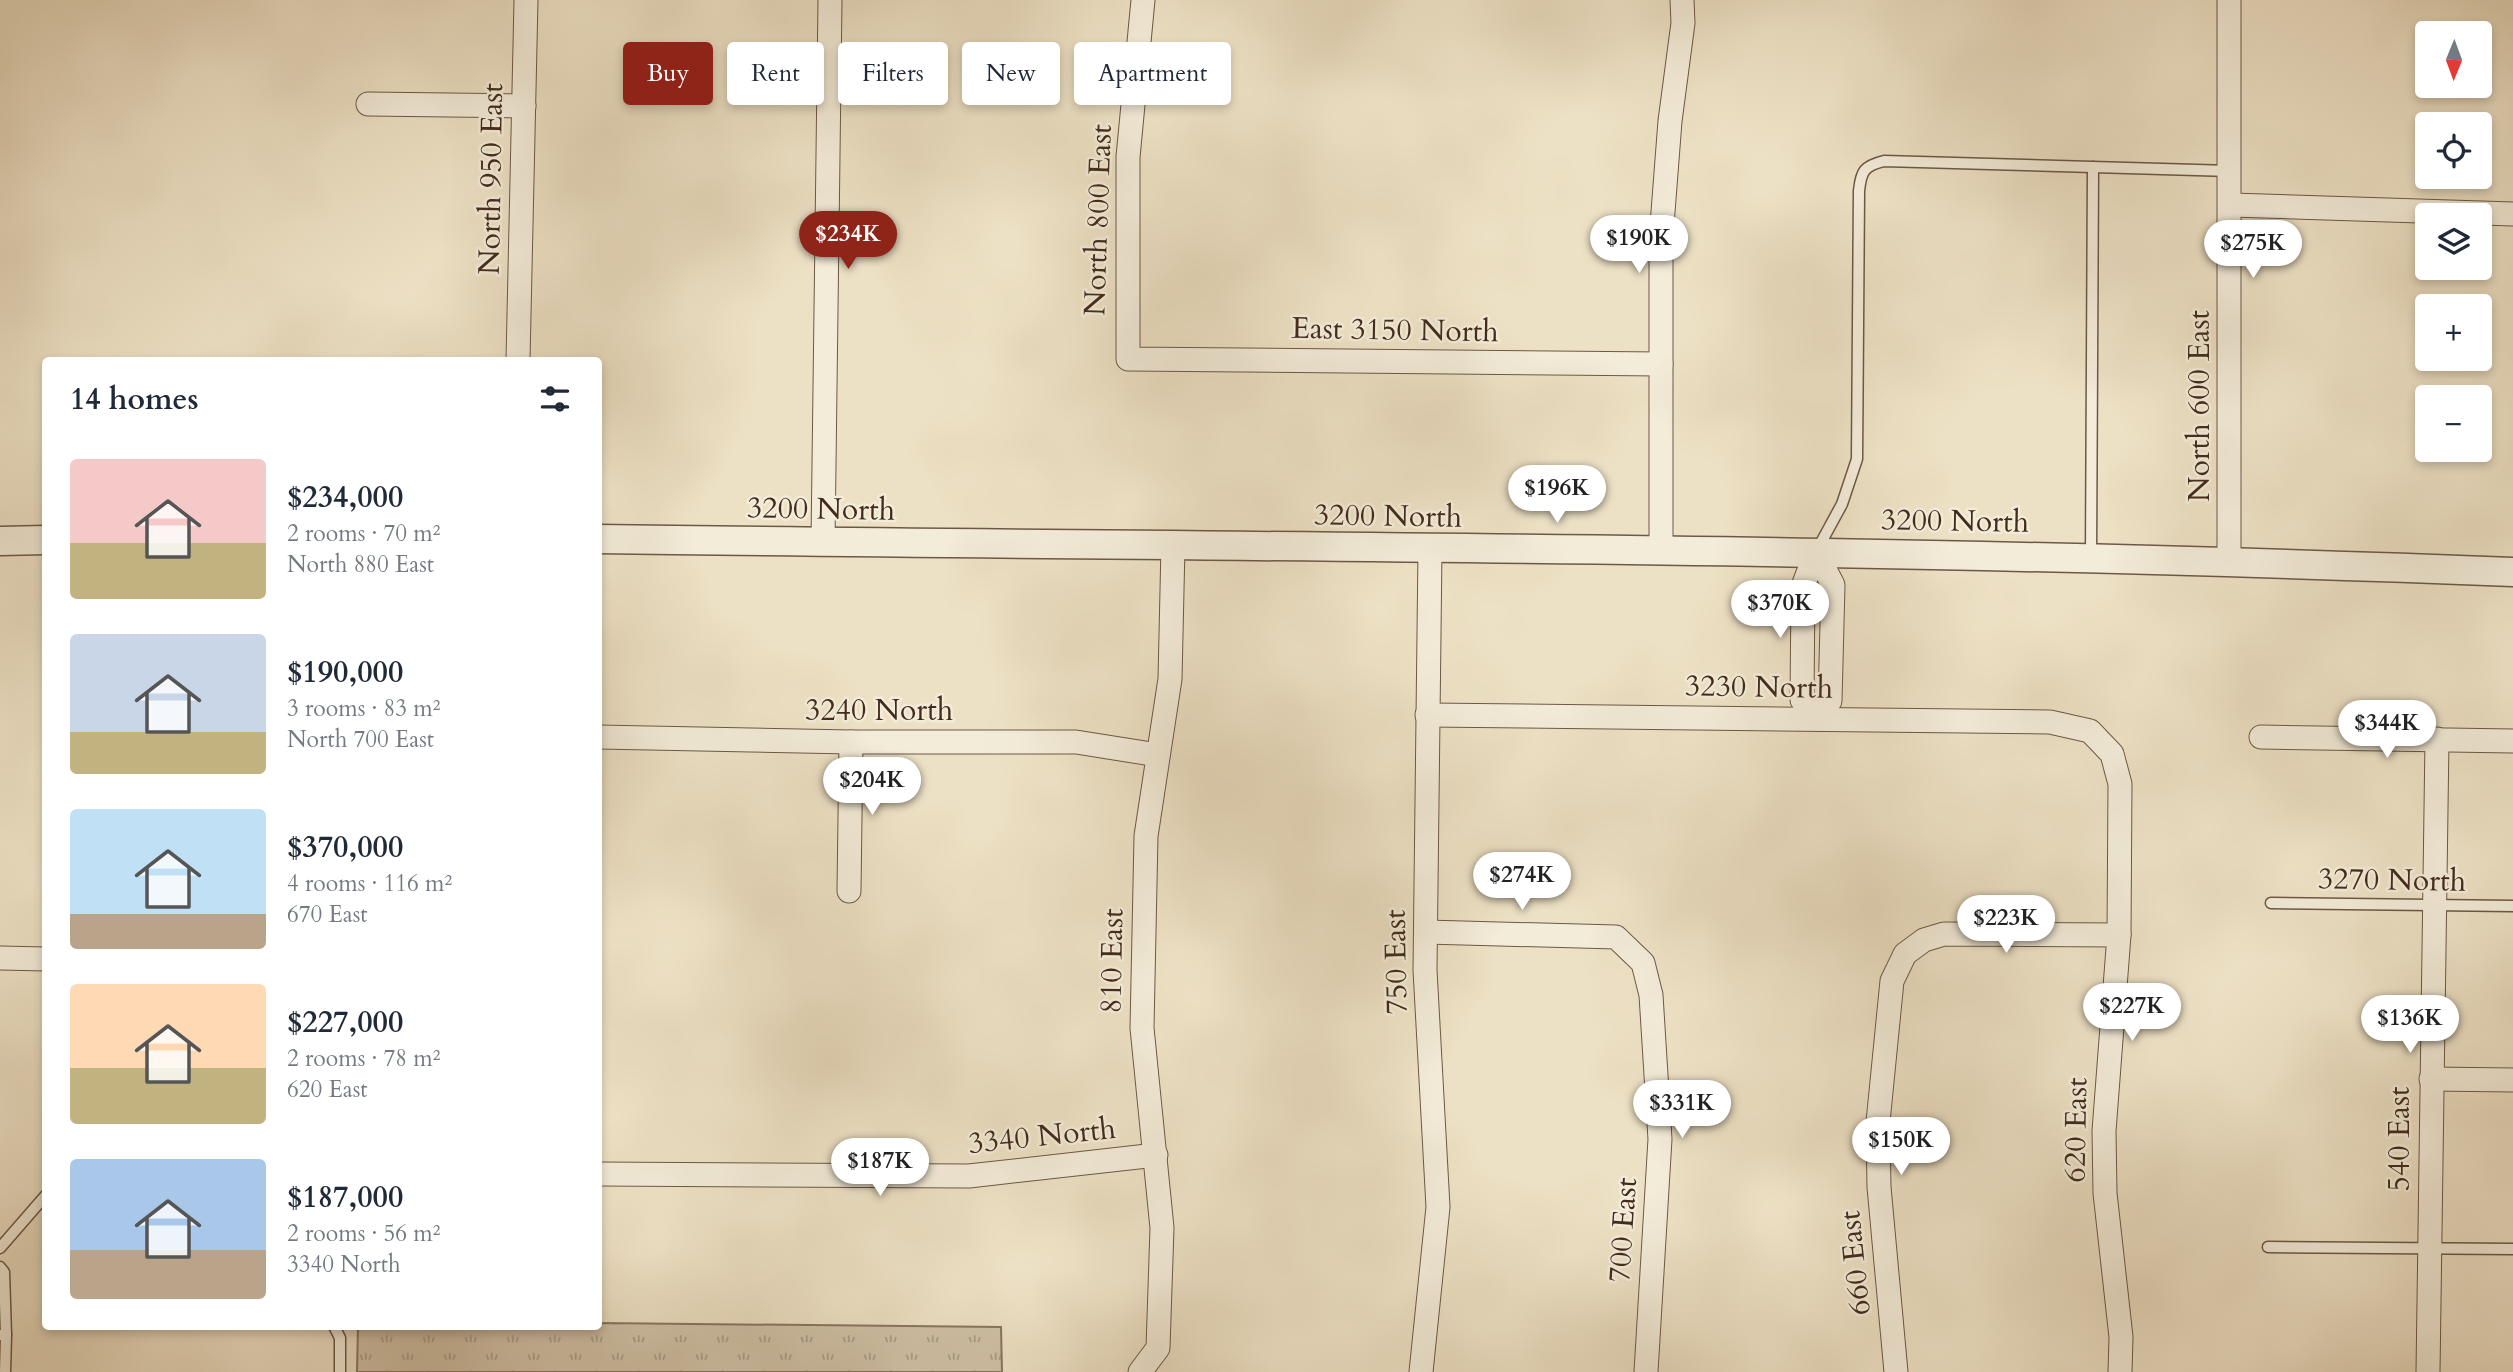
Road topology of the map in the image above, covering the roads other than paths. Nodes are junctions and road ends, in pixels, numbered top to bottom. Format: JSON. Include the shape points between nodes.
{"nodes":[{"id":1,"x":526,"y":0,"type":"edge"},
{"id":2,"x":830,"y":0,"type":"edge"},
{"id":3,"x":1143,"y":0,"type":"edge"},
{"id":4,"x":1682,"y":0,"type":"edge"},
{"id":5,"x":2229,"y":0,"type":"edge"},
{"id":6,"x":368,"y":104,"type":"dead end"},
{"id":7,"x":524,"y":106,"type":"junction"},
{"id":8,"x":2093,"y":167,"type":"junction"},
{"id":9,"x":2231,"y":171,"type":"junction"},
{"id":10,"x":2231,"y":205,"type":"junction"},
{"id":11,"x":2513,"y":214,"type":"edge"},
{"id":12,"x":518,"y":357,"type":"edge"},
{"id":13,"x":1128,"y":359,"type":"joint"},
{"id":14,"x":1661,"y":364,"type":"junction"},
{"id":15,"x":602,"y":539,"type":"edge"},
{"id":16,"x":42,"y":540,"type":"edge"},
{"id":17,"x":0,"y":541,"type":"edge"},
{"id":18,"x":823,"y":543,"type":"junction"},
{"id":19,"x":1173,"y":546,"type":"junction"},
{"id":20,"x":1430,"y":550,"type":"junction"},
{"id":21,"x":1661,"y":550,"type":"junction"},
{"id":22,"x":1816,"y":552,"type":"junction"},
{"id":23,"x":2091,"y":556,"type":"junction"},
{"id":24,"x":2229,"y":560,"type":"junction"},
{"id":25,"x":2513,"y":572,"type":"edge"},
{"id":26,"x":1427,"y":715,"type":"junction"},
{"id":27,"x":1816,"y":719,"type":"junction"},
{"id":28,"x":2090,"y":731,"type":"joint"},
{"id":29,"x":602,"y":737,"type":"edge"},
{"id":30,"x":2261,"y":737,"type":"dead end"},
{"id":31,"x":2437,"y":739,"type":"junction"},
{"id":32,"x":2513,"y":741,"type":"edge"},
{"id":33,"x":850,"y":743,"type":"junction"},
{"id":34,"x":1157,"y":755,"type":"junction"},
{"id":35,"x":849,"y":891,"type":"dead end"},
{"id":36,"x":2271,"y":902,"type":"dead end"},
{"id":37,"x":2434,"y":905,"type":"junction"},
{"id":38,"x":2513,"y":906,"type":"edge"},
{"id":39,"x":1426,"y":932,"type":"junction"},
{"id":40,"x":2119,"y":935,"type":"junction"},
{"id":41,"x":0,"y":958,"type":"edge"},
{"id":42,"x":42,"y":959,"type":"edge"},
{"id":43,"x":2431,"y":1079,"type":"junction"},
{"id":44,"x":2513,"y":1080,"type":"edge"},
{"id":45,"x":1156,"y":1155,"type":"junction"},
{"id":46,"x":602,"y":1174,"type":"edge"},
{"id":47,"x":42,"y":1200,"type":"edge"},
{"id":48,"x":2269,"y":1247,"type":"dead end"},
{"id":49,"x":0,"y":1248,"type":"edge"},
{"id":50,"x":2430,"y":1248,"type":"junction"},
{"id":51,"x":2513,"y":1249,"type":"edge"},
{"id":52,"x":0,"y":1267,"type":"edge"},
{"id":53,"x":336,"y":1330,"type":"edge"},
{"id":54,"x":3,"y":1335,"type":"edge"},
{"id":55,"x":5,"y":1372,"type":"edge"},
{"id":56,"x":340,"y":1372,"type":"edge"},
{"id":57,"x":1140,"y":1372,"type":"edge"},
{"id":58,"x":1421,"y":1372,"type":"edge"},
{"id":59,"x":1646,"y":1372,"type":"edge"},
{"id":60,"x":1896,"y":1372,"type":"edge"},
{"id":61,"x":2120,"y":1372,"type":"edge"},
{"id":62,"x":2428,"y":1372,"type":"edge"}],
"edges":[{"from":1,"to":7,"type":"street","name":"North 950 East"},
{"from":2,"to":18,"type":"street"},
{"from":3,"to":13,"type":"street","name":"North 800 East","via":[[1128,157]]},
{"from":4,"to":14,"type":"street","via":[[1661,238]]},
{"from":5,"to":9,"type":"street","name":"North 600 East"},
{"from":6,"to":7,"type":"street"},
{"from":7,"to":12,"type":"street","name":"North 950 East"},
{"from":8,"to":9,"type":"lane"},
{"from":8,"to":22,"type":"lane","via":[[1884,161],[1868,165],[1861,173],[1857,458],[1842,504]]},
{"from":8,"to":23,"type":"lane"},
{"from":9,"to":10,"type":"street","name":"North 600 East"},
{"from":10,"to":11,"type":"street"},
{"from":10,"to":24,"type":"street","name":"North 600 East"},
{"from":13,"to":14,"type":"street","name":"East 3150 North"},
{"from":14,"to":21,"type":"street"},
{"from":15,"to":18,"type":"street","name":"3200 North"},
{"from":16,"to":17,"type":"street"},
{"from":18,"to":19,"type":"street","name":"3200 North"},
{"from":19,"to":20,"type":"street","name":"3200 North"},
{"from":19,"to":34,"type":"street","name":"810 East","via":[[1170,679]]},
{"from":20,"to":21,"type":"street","name":"3200 North"},
{"from":20,"to":26,"type":"street","name":"750 East"},
{"from":21,"to":22,"type":"street","name":"3200 North"},
{"from":22,"to":23,"type":"street","name":"3200 North"},
{"from":22,"to":27,"type":"street","via":[[1833,585],[1830,701]]},
{"from":23,"to":24,"type":"street","name":"3200 North"},
{"from":24,"to":25,"type":"street","name":"3200 North"},
{"from":26,"to":27,"type":"street","name":"3230 North"},
{"from":26,"to":39,"type":"street","name":"750 East"},
{"from":27,"to":28,"type":"street","name":"3230 North","via":[[2050,722]]},
{"from":28,"to":40,"type":"street","name":"620 East","via":[[2112,754],[2120,784]]},
{"from":29,"to":33,"type":"street","name":"3240 North"},
{"from":30,"to":31,"type":"street"},
{"from":31,"to":32,"type":"street"},
{"from":31,"to":37,"type":"street","name":"540 East"},
{"from":33,"to":34,"type":"street","name":"3240 North","via":[[1076,742]]},
{"from":33,"to":35,"type":"street"},
{"from":34,"to":45,"type":"street","name":"810 East","via":[[1146,836],[1142,1028]]},
{"from":36,"to":37,"type":"lane","name":"3270 North"},
{"from":37,"to":38,"type":"lane","name":"3270 North"},
{"from":37,"to":43,"type":"street","name":"540 East"},
{"from":39,"to":58,"type":"street","name":"750 East","via":[[1438,1193]]},
{"from":39,"to":59,"type":"street","name":"700 East","via":[[1616,937],[1643,962],[1651,995],[1660,1139]]},
{"from":40,"to":60,"type":"street","name":"660 East","via":[[1944,934],[1924,940],[1905,954],[1892,981],[1878,1122],[1879,1187]]},
{"from":40,"to":61,"type":"street","name":"620 East","via":[[2104,1130]]},
{"from":41,"to":42,"type":"street"},
{"from":43,"to":44,"type":"street"},
{"from":43,"to":50,"type":"street","name":"540 East"},
{"from":45,"to":46,"type":"street","name":"3340 North","via":[[969,1176]]},
{"from":45,"to":57,"type":"street","name":"810 East","via":[[1162,1228],[1158,1348]]},
{"from":47,"to":49,"type":"lane"},
{"from":48,"to":50,"type":"lane"},
{"from":50,"to":51,"type":"lane"},
{"from":50,"to":62,"type":"street","name":"540 East"},
{"from":52,"to":54,"type":"lane","via":[[4,1272]]},
{"from":53,"to":56,"type":"lane"},
{"from":54,"to":55,"type":"lane"}]}
